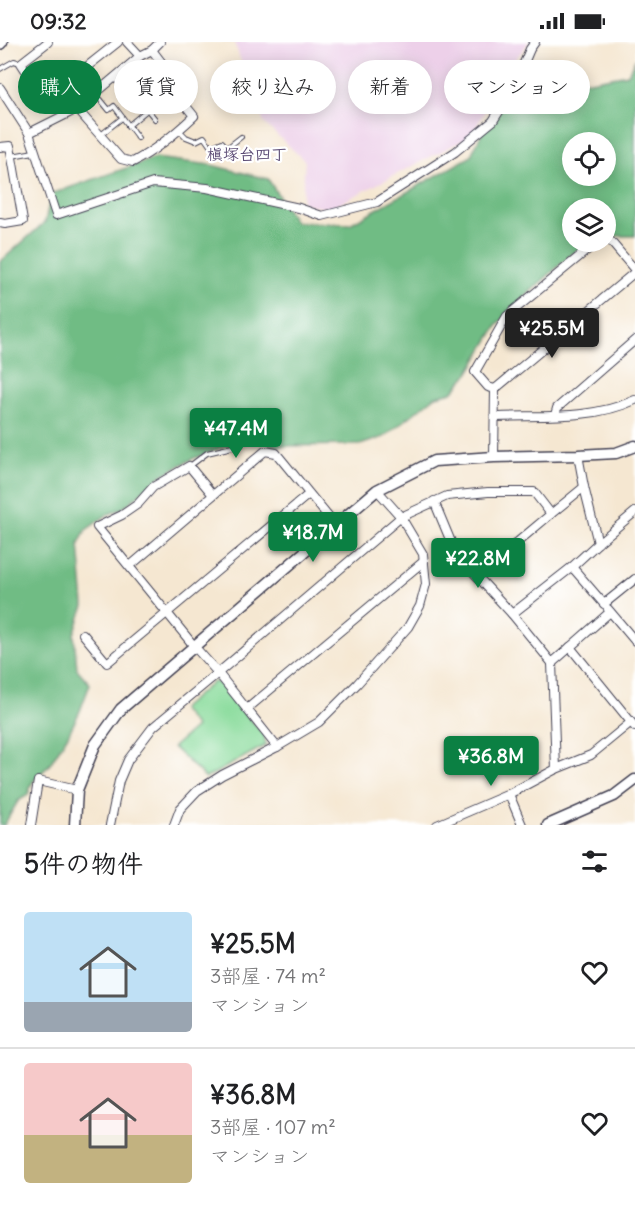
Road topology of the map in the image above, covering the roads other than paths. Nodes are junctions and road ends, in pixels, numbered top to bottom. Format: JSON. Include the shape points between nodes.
{"nodes":[{"id":1,"x":48,"y":42,"type":"edge"},
{"id":2,"x":118,"y":42,"type":"edge"},
{"id":3,"x":127,"y":42,"type":"edge"},
{"id":4,"x":160,"y":42,"type":"edge"},
{"id":5,"x":535,"y":42,"type":"edge"},
{"id":6,"x":152,"y":50,"type":"junction"},
{"id":7,"x":140,"y":56,"type":"junction"},
{"id":8,"x":25,"y":60,"type":"edge"},
{"id":9,"x":96,"y":60,"type":"edge"},
{"id":10,"x":136,"y":60,"type":"edge"},
{"id":11,"x":160,"y":60,"type":"edge"},
{"id":12,"x":18,"y":62,"type":"edge"},
{"id":13,"x":0,"y":69,"type":"edge"},
{"id":14,"x":113,"y":79,"type":"edge"},
{"id":15,"x":0,"y":88,"type":"edge"},
{"id":16,"x":102,"y":88,"type":"edge"},
{"id":17,"x":102,"y":102,"type":"edge"},
{"id":18,"x":67,"y":114,"type":"edge"},
{"id":19,"x":81,"y":114,"type":"edge"},
{"id":20,"x":142,"y":114,"type":"edge"},
{"id":21,"x":151,"y":114,"type":"edge"},
{"id":22,"x":192,"y":114,"type":"edge"},
{"id":23,"x":122,"y":118,"type":"junction"},
{"id":24,"x":155,"y":119,"type":"dead end"},
{"id":25,"x":128,"y":126,"type":"junction"},
{"id":26,"x":179,"y":130,"type":"junction"},
{"id":27,"x":29,"y":133,"type":"junction"},
{"id":28,"x":100,"y":135,"type":"junction"},
{"id":29,"x":241,"y":137,"type":"dead end"},
{"id":30,"x":138,"y":138,"type":"dead end"},
{"id":31,"x":0,"y":147,"type":"edge"},
{"id":32,"x":35,"y":152,"type":"junction"},
{"id":33,"x":12,"y":156,"type":"junction"},
{"id":34,"x":0,"y":223,"type":"edge"},
{"id":35,"x":616,"y":248,"type":"edge"},
{"id":36,"x":585,"y":252,"type":"edge"},
{"id":37,"x":635,"y":271,"type":"edge"},
{"id":38,"x":635,"y":340,"type":"edge"},
{"id":39,"x":495,"y":389,"type":"junction"},
{"id":40,"x":635,"y":400,"type":"edge"},
{"id":41,"x":555,"y":415,"type":"junction"},
{"id":42,"x":495,"y":417,"type":"junction"},
{"id":43,"x":241,"y":445,"type":"dead end"},
{"id":44,"x":635,"y":446,"type":"edge"},
{"id":45,"x":578,"y":455,"type":"junction"},
{"id":46,"x":494,"y":457,"type":"junction"},
{"id":47,"x":189,"y":466,"type":"junction"},
{"id":48,"x":584,"y":487,"type":"junction"},
{"id":49,"x":376,"y":490,"type":"junction"},
{"id":50,"x":309,"y":494,"type":"junction"},
{"id":51,"x":213,"y":495,"type":"junction"},
{"id":52,"x":434,"y":501,"type":"junction"},
{"id":53,"x":635,"y":512,"type":"edge"},
{"id":54,"x":551,"y":514,"type":"junction"},
{"id":55,"x":401,"y":517,"type":"junction"},
{"id":56,"x":336,"y":525,"type":"junction"},
{"id":57,"x":598,"y":543,"type":"junction"},
{"id":58,"x":424,"y":561,"type":"junction"},
{"id":59,"x":130,"y":566,"type":"junction"},
{"id":60,"x":572,"y":567,"type":"junction"},
{"id":61,"x":477,"y":576,"type":"junction"},
{"id":62,"x":635,"y":579,"type":"edge"},
{"id":63,"x":607,"y":608,"type":"junction"},
{"id":64,"x":167,"y":613,"type":"junction"},
{"id":65,"x":512,"y":614,"type":"junction"},
{"id":66,"x":83,"y":634,"type":"dead end"},
{"id":67,"x":635,"y":641,"type":"edge"},
{"id":68,"x":194,"y":646,"type":"junction"},
{"id":69,"x":570,"y":647,"type":"junction"},
{"id":70,"x":552,"y":663,"type":"junction"},
{"id":71,"x":218,"y":673,"type":"junction"},
{"id":72,"x":247,"y":709,"type":"junction"},
{"id":73,"x":633,"y":725,"type":"edge"},
{"id":74,"x":277,"y":747,"type":"junction"},
{"id":75,"x":556,"y":769,"type":"junction"},
{"id":76,"x":635,"y":780,"type":"edge"},
{"id":77,"x":77,"y":790,"type":"junction"},
{"id":78,"x":509,"y":794,"type":"junction"},
{"id":79,"x":31,"y":825,"type":"edge"},
{"id":80,"x":75,"y":825,"type":"edge"},
{"id":81,"x":110,"y":825,"type":"edge"},
{"id":82,"x":174,"y":825,"type":"edge"},
{"id":83,"x":436,"y":825,"type":"edge"},
{"id":84,"x":522,"y":825,"type":"edge"},
{"id":85,"x":548,"y":825,"type":"edge"}],
"edges":[{"from":1,"to":8,"type":"street"},
{"from":2,"to":9,"type":"street"},
{"from":3,"to":7,"type":"street"},
{"from":4,"to":6,"type":"street"},
{"from":5,"to":32,"type":"street","via":[[493,120],[455,152],[377,202],[322,216],[207,188],[153,183],[56,215]]},
{"from":6,"to":7,"type":"street"},
{"from":6,"to":11,"type":"street"},
{"from":7,"to":10,"type":"street"},
{"from":12,"to":13,"type":"lane"},
{"from":14,"to":16,"type":"street"},
{"from":15,"to":27,"type":"street"},
{"from":17,"to":23,"type":"lane","via":[[109,110],[114,106]]},
{"from":18,"to":27,"type":"street"},
{"from":19,"to":28,"type":"street"},
{"from":20,"to":25,"type":"lane"},
{"from":21,"to":24,"type":"lane"},
{"from":22,"to":26,"type":"street"},
{"from":23,"to":25,"type":"lane"},
{"from":23,"to":28,"type":"lane"},
{"from":25,"to":30,"type":"lane"},
{"from":26,"to":28,"type":"street","via":[[150,154],[133,162],[121,159]]},
{"from":26,"to":29,"type":"lane","via":[[196,141],[204,137],[211,147],[222,142],[227,148]]},
{"from":27,"to":32,"type":"street"},
{"from":31,"to":33,"type":"street","via":[[10,146]]},
{"from":32,"to":33,"type":"lane"},
{"from":33,"to":34,"type":"street","via":[[23,221]]},
{"from":35,"to":37,"type":"street"},
{"from":36,"to":39,"type":"street","via":[[507,316],[475,372],[488,387]]},
{"from":37,"to":39,"type":"street"},
{"from":38,"to":41,"type":"street","via":[[557,408]]},
{"from":39,"to":42,"type":"street"},
{"from":40,"to":41,"type":"street","via":[[590,414]]},
{"from":41,"to":42,"type":"street"},
{"from":42,"to":46,"type":"street"},
{"from":43,"to":47,"type":"lane","via":[[207,453]]},
{"from":44,"to":45,"type":"street","via":[[616,453]]},
{"from":45,"to":46,"type":"street"},
{"from":45,"to":48,"type":"street"},
{"from":46,"to":49,"type":"street","via":[[434,461]]},
{"from":47,"to":51,"type":"street"},
{"from":47,"to":59,"type":"street","via":[[153,487],[138,504],[98,527]]},
{"from":48,"to":54,"type":"street"},
{"from":48,"to":57,"type":"street"},
{"from":49,"to":55,"type":"street"},
{"from":49,"to":56,"type":"street"},
{"from":50,"to":51,"type":"street","via":[[276,453],[265,451]]},
{"from":50,"to":56,"type":"street"},
{"from":50,"to":64,"type":"street"},
{"from":51,"to":59,"type":"street"},
{"from":52,"to":54,"type":"street","via":[[488,492],[534,492]]},
{"from":52,"to":55,"type":"street"},
{"from":52,"to":61,"type":"street","via":[[456,554]]},
{"from":53,"to":57,"type":"street"},
{"from":54,"to":61,"type":"street"},
{"from":55,"to":58,"type":"street"},
{"from":55,"to":71,"type":"street"},
{"from":56,"to":68,"type":"street"},
{"from":57,"to":60,"type":"street"},
{"from":58,"to":72,"type":"street"},
{"from":58,"to":74,"type":"street","via":[[426,584],[408,627],[319,722]]},
{"from":59,"to":64,"type":"street"},
{"from":60,"to":63,"type":"street"},
{"from":60,"to":65,"type":"street"},
{"from":61,"to":65,"type":"street"},
{"from":62,"to":63,"type":"street"},
{"from":63,"to":67,"type":"street"},
{"from":63,"to":69,"type":"street"},
{"from":64,"to":66,"type":"street","via":[[107,663]]},
{"from":64,"to":68,"type":"street"},
{"from":65,"to":70,"type":"street"},
{"from":68,"to":71,"type":"street"},
{"from":68,"to":77,"type":"street","via":[[121,709],[95,745]]},
{"from":69,"to":70,"type":"street"},
{"from":69,"to":73,"type":"street"},
{"from":70,"to":75,"type":"street"},
{"from":71,"to":72,"type":"street"},
{"from":71,"to":81,"type":"street","via":[[153,727],[128,760],[119,781]]},
{"from":72,"to":74,"type":"street"},
{"from":73,"to":75,"type":"street","via":[[591,755]]},
{"from":74,"to":82,"type":"street","via":[[197,791],[180,809]]},
{"from":75,"to":78,"type":"street"},
{"from":76,"to":85,"type":"street","via":[[614,796]]},
{"from":77,"to":79,"type":"street","via":[[38,781]]},
{"from":77,"to":80,"type":"street"},
{"from":78,"to":83,"type":"street"},
{"from":78,"to":84,"type":"street"}]}
